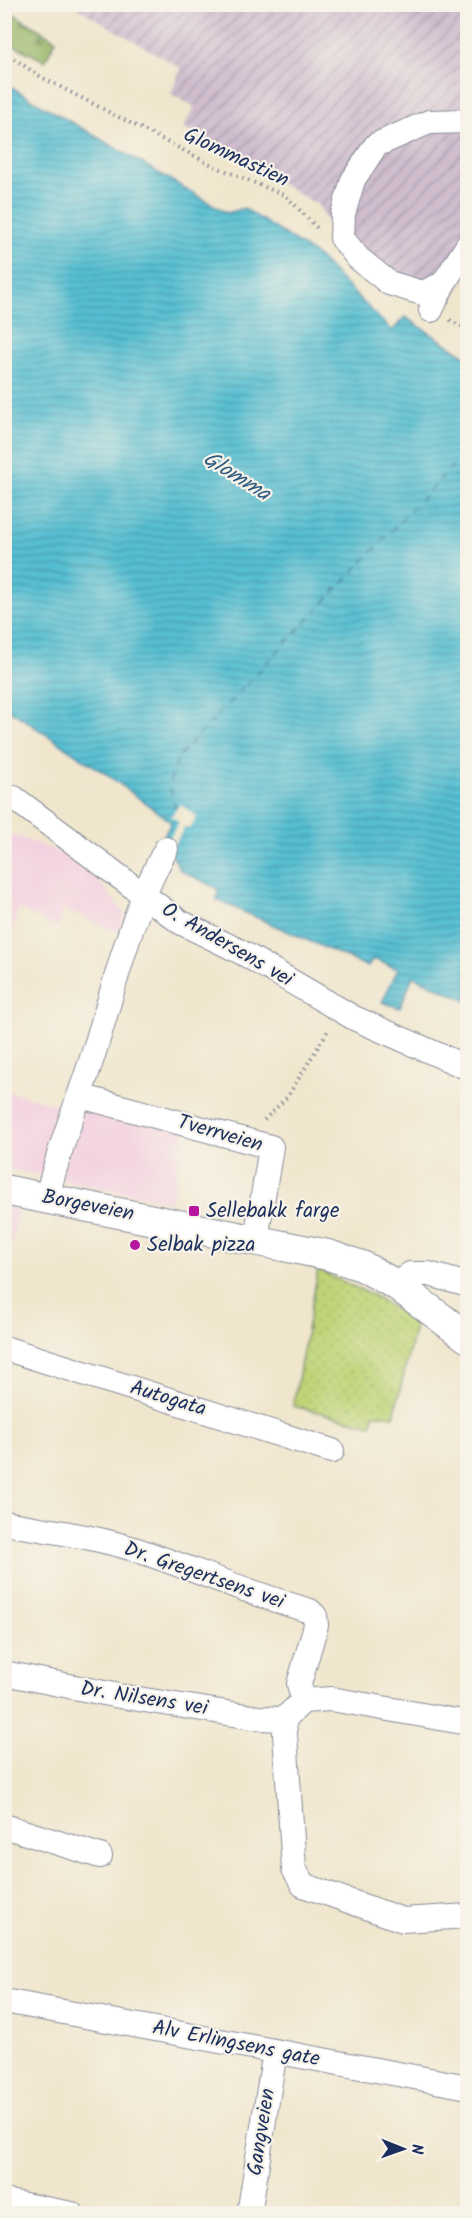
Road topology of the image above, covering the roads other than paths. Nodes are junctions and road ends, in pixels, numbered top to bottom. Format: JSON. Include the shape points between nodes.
{"nodes":[{"id":1,"x":468,"y":121,"type":"edge"},
{"id":2,"x":468,"y":245,"type":"edge"},
{"id":3,"x":443,"y":284,"type":"junction"},
{"id":4,"x":431,"y":310,"type":"road end"},
{"id":5,"x":4,"y":799,"type":"edge"},
{"id":6,"x":166,"y":849,"type":"dead end"},
{"id":7,"x":143,"y":896,"type":"junction"},
{"id":8,"x":468,"y":1068,"type":"edge"},
{"id":9,"x":80,"y":1096,"type":"junction"},
{"id":10,"x":4,"y":1190,"type":"edge"},
{"id":11,"x":48,"y":1198,"type":"junction"},
{"id":12,"x":256,"y":1239,"type":"junction"},
{"id":13,"x":468,"y":1285,"type":"edge"},
{"id":14,"x":398,"y":1286,"type":"junction"},
{"id":15,"x":468,"y":1338,"type":"edge"},
{"id":16,"x":4,"y":1348,"type":"edge"},
{"id":17,"x":332,"y":1450,"type":"dead end"},
{"id":18,"x":4,"y":1523,"type":"edge"},
{"id":19,"x":4,"y":1673,"type":"edge"},
{"id":20,"x":303,"y":1701,"type":"junction"},
{"id":21,"x":284,"y":1719,"type":"junction"},
{"id":22,"x":468,"y":1723,"type":"edge"},
{"id":23,"x":4,"y":1826,"type":"edge"},
{"id":24,"x":100,"y":1856,"type":"dead end"},
{"id":25,"x":468,"y":1916,"type":"edge"},
{"id":26,"x":4,"y":2001,"type":"edge"},
{"id":27,"x":275,"y":2051,"type":"junction"},
{"id":28,"x":468,"y":2087,"type":"edge"},
{"id":29,"x":4,"y":2201,"type":"edge"},
{"id":30,"x":72,"y":2214,"type":"edge"},
{"id":31,"x":249,"y":2214,"type":"edge"}],
"edges":[{"from":1,"to":3,"type":"street","via":[[429,122],[376,145],[353,180],[343,214],[342,238],[358,258],[389,283],[422,292]]},
{"from":2,"to":3,"type":"street"},
{"from":3,"to":4,"type":"street"},
{"from":5,"to":7,"type":"street","via":[[14,798]]},
{"from":6,"to":7,"type":"street"},
{"from":7,"to":8,"type":"street","name":"O. Andersens vei","via":[[180,922],[241,952],[340,1011]]},
{"from":7,"to":9,"type":"street","name":"O. Andersens vei"},
{"from":9,"to":11,"type":"street","name":"O. Andersens vei"},
{"from":9,"to":12,"type":"street","name":"Tverrveien","via":[[271,1147]]},
{"from":10,"to":11,"type":"main road","name":"Borgeveien"},
{"from":11,"to":12,"type":"main road","name":"Borgeveien"},
{"from":12,"to":14,"type":"main road","name":"Borgeveien","via":[[328,1254],[362,1266]]},
{"from":13,"to":14,"type":"street","via":[[429,1274],[410,1274]]},
{"from":14,"to":15,"type":"main road","name":"Borgeveien"},
{"from":16,"to":17,"type":"street","name":"Autogata"},
{"from":18,"to":20,"type":"street","name":"Dr. Gregertsens vei","via":[[147,1553],[310,1611],[316,1625],[299,1684]]},
{"from":19,"to":21,"type":"street","name":"Dr. Nilsens vei","via":[[119,1696]]},
{"from":20,"to":21,"type":"street"},
{"from":20,"to":22,"type":"street","via":[[331,1699]]},
{"from":21,"to":25,"type":"street","via":[[294,1869],[303,1885],[403,1920]]},
{"from":23,"to":24,"type":"street"},
{"from":26,"to":27,"type":"street","name":"Alv Erlingsens gate"},
{"from":27,"to":28,"type":"street","name":"Alv Erlingsens gate"},
{"from":27,"to":31,"type":"street","name":"Gangveien"},
{"from":29,"to":30,"type":"street"}]}
